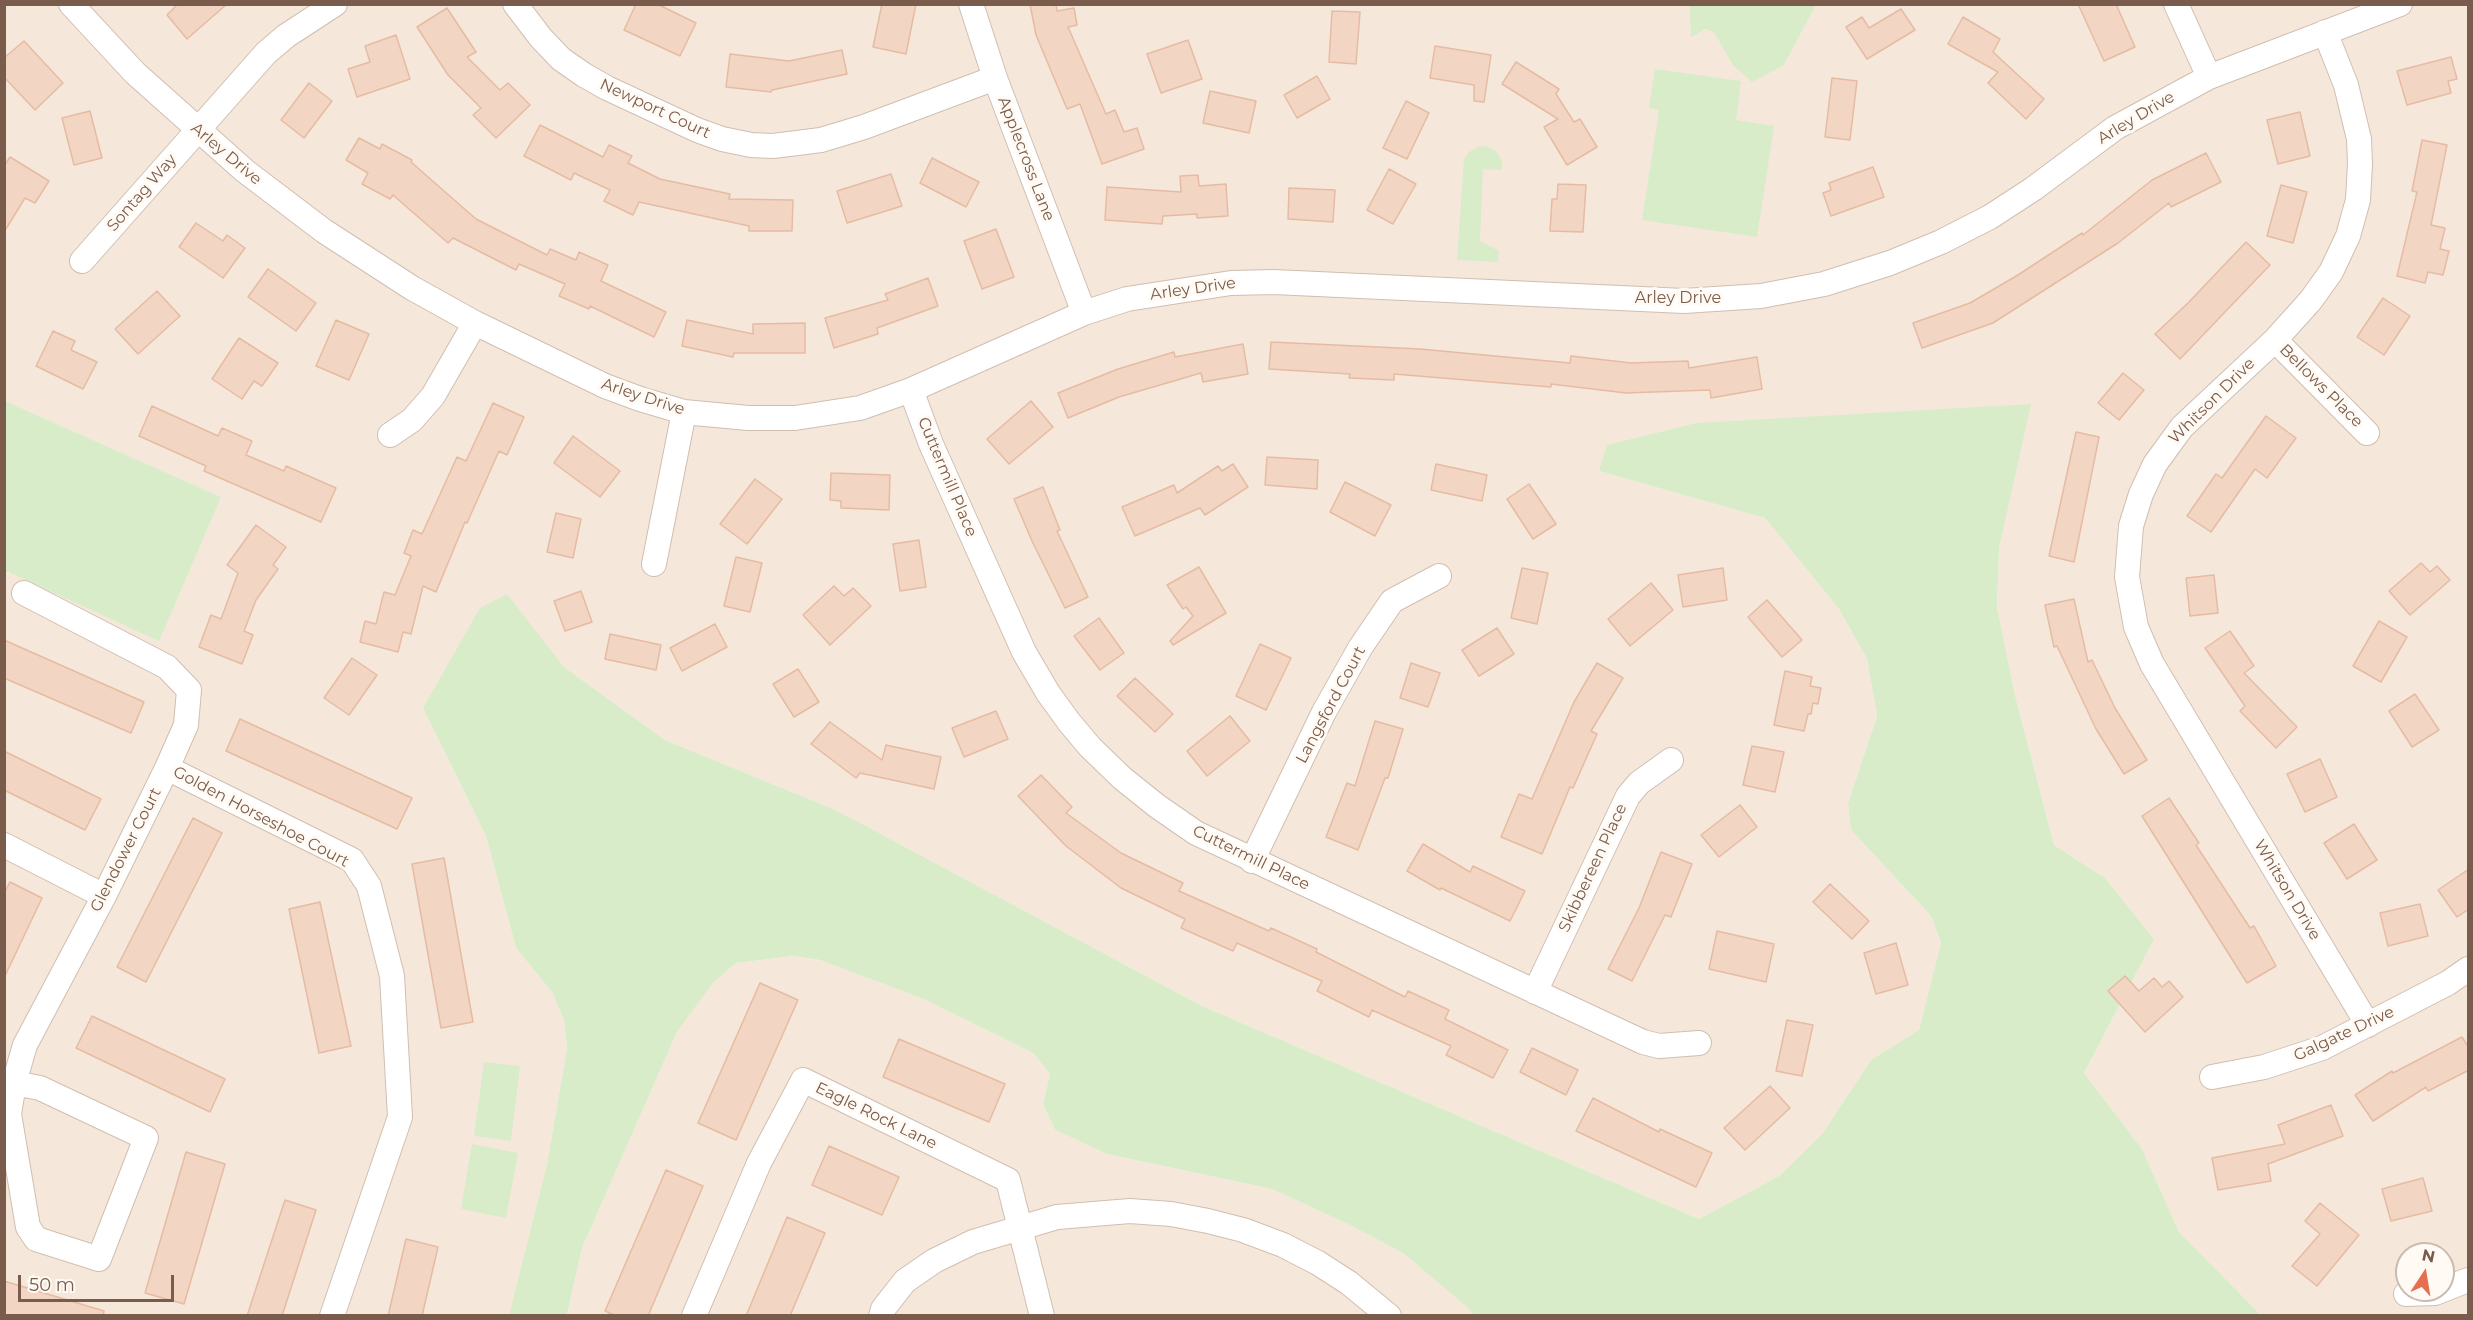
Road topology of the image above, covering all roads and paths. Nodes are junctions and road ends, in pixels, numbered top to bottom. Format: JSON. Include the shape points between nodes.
{"nodes":[{"id":1,"x":71,"y":4,"type":"edge"},
{"id":2,"x":335,"y":4,"type":"edge"},
{"id":3,"x":515,"y":4,"type":"edge"},
{"id":4,"x":971,"y":4,"type":"edge"},
{"id":5,"x":2176,"y":4,"type":"edge"},
{"id":6,"x":2400,"y":4,"type":"edge"},
{"id":7,"x":2325,"y":32,"type":"junction"},
{"id":8,"x":2209,"y":77,"type":"junction"},
{"id":9,"x":995,"y":78,"type":"junction"},
{"id":10,"x":197,"y":130,"type":"junction"},
{"id":11,"x":82,"y":261,"type":"dead end"},
{"id":12,"x":1084,"y":313,"type":"junction"},
{"id":13,"x":475,"y":323,"type":"junction"},
{"id":14,"x":2275,"y":340,"type":"junction"},
{"id":15,"x":911,"y":390,"type":"junction"},
{"id":16,"x":684,"y":412,"type":"junction"},
{"id":17,"x":2367,"y":432,"type":"dead end"},
{"id":18,"x":390,"y":435,"type":"dead end"},
{"id":19,"x":654,"y":564,"type":"dead end"},
{"id":20,"x":1439,"y":576,"type":"dead end"},
{"id":21,"x":24,"y":593,"type":"dead end"},
{"id":22,"x":1671,"y":760,"type":"dead end"},
{"id":23,"x":167,"y":768,"type":"junction"},
{"id":24,"x":4,"y":845,"type":"edge"},
{"id":25,"x":1252,"y":861,"type":"junction"},
{"id":26,"x":104,"y":896,"type":"junction"},
{"id":27,"x":2469,"y":969,"type":"edge"},
{"id":28,"x":1535,"y":992,"type":"junction"},
{"id":29,"x":2368,"y":1024,"type":"junction"},
{"id":30,"x":1699,"y":1043,"type":"dead end"},
{"id":31,"x":2212,"y":1077,"type":"dead end"},
{"id":32,"x":9,"y":1082,"type":"edge"},
{"id":33,"x":1018,"y":1230,"type":"junction"},
{"id":34,"x":332,"y":1316,"type":"edge"},
{"id":35,"x":694,"y":1316,"type":"edge"},
{"id":36,"x":881,"y":1316,"type":"edge"},
{"id":37,"x":1042,"y":1316,"type":"edge"},
{"id":38,"x":1389,"y":1316,"type":"edge"}],
"edges":[{"from":1,"to":10,"type":"street","name":"Arley Drive","via":[[135,73]]},
{"from":2,"to":10,"type":"street","name":"Sontag Way","via":[[266,53]]},
{"from":3,"to":9,"type":"street","name":"Newport Court","via":[[541,38],[584,75],[697,130],[751,145],[820,140]]},
{"from":4,"to":9,"type":"street","name":"Applecross Lane"},
{"from":5,"to":8,"type":"street"},
{"from":6,"to":7,"type":"street","name":"Arley Drive"},
{"from":7,"to":8,"type":"street","name":"Arley Drive"},
{"from":7,"to":14,"type":"street","name":"Whitson Drive","via":[[2355,114],[2360,164],[2358,200],[2348,236],[2331,272]]},
{"from":8,"to":12,"type":"street","name":"Arley Drive","via":[[2115,128],[2033,189],[1970,228],[1890,264],[1788,292],[1684,301],[1231,283],[1127,299]]},
{"from":9,"to":12,"type":"street","name":"Applecross Lane"},
{"from":10,"to":11,"type":"street","name":"Sontag Way"},
{"from":10,"to":13,"type":"street","name":"Arley Drive","via":[[324,231]]},
{"from":12,"to":15,"type":"street","name":"Arley Drive"},
{"from":13,"to":16,"type":"street","name":"Arley Drive","via":[[605,386]]},
{"from":13,"to":18,"type":"street","via":[[433,396],[412,420]]},
{"from":14,"to":17,"type":"street","name":"Bellows Place"},
{"from":14,"to":29,"type":"street","name":"Whitson Drive","via":[[2182,428],[2155,464],[2131,525],[2127,577],[2136,627],[2152,664]]},
{"from":15,"to":16,"type":"street","name":"Arley Drive","via":[[860,408],[795,418]]},
{"from":15,"to":25,"type":"street","name":"Cuttermill Place","via":[[931,444],[1024,652],[1048,693],[1090,747],[1122,778],[1196,833]]},
{"from":16,"to":19,"type":"street"},
{"from":20,"to":25,"type":"street","name":"Langsford Court","via":[[1392,601],[1360,648],[1324,712]]},
{"from":21,"to":23,"type":"street","name":"Glendower Court","via":[[167,667],[189,690],[186,725]]},
{"from":22,"to":28,"type":"street","name":"Skibbereen Place","via":[[1639,783],[1623,806]]},
{"from":23,"to":26,"type":"street","name":"Glendower Court"},
{"from":23,"to":34,"type":"street","name":"Golden Horseshoe Court","via":[[351,860],[369,886],[393,976],[400,1117]]},
{"from":24,"to":26,"type":"street"},
{"from":25,"to":28,"type":"street","name":"Cuttermill Place"},
{"from":26,"to":32,"type":"street","name":"Glendower Court","via":[[25,1044]]},
{"from":27,"to":29,"type":"street","name":"Galgate Drive"},
{"from":28,"to":30,"type":"street","name":"Cuttermill Place","via":[[1643,1042],[1659,1046]]},
{"from":29,"to":31,"type":"street","name":"Galgate Drive","via":[[2292,1060]]},
{"from":32,"to":32,"type":"street","name":"Glendower Court","via":[[40,1088],[146,1138],[99,1259],[36,1239],[28,1227],[9,1114]]},
{"from":33,"to":35,"type":"street","name":"Eagle Rock Lane","via":[[1008,1180],[803,1080],[759,1163]]},
{"from":33,"to":36,"type":"street","via":[[973,1242],[934,1262],[899,1287]]},
{"from":33,"to":37,"type":"street"},
{"from":33,"to":38,"type":"street","via":[[1057,1217],[1097,1212],[1171,1214],[1208,1221],[1273,1241],[1318,1263]]}]}
